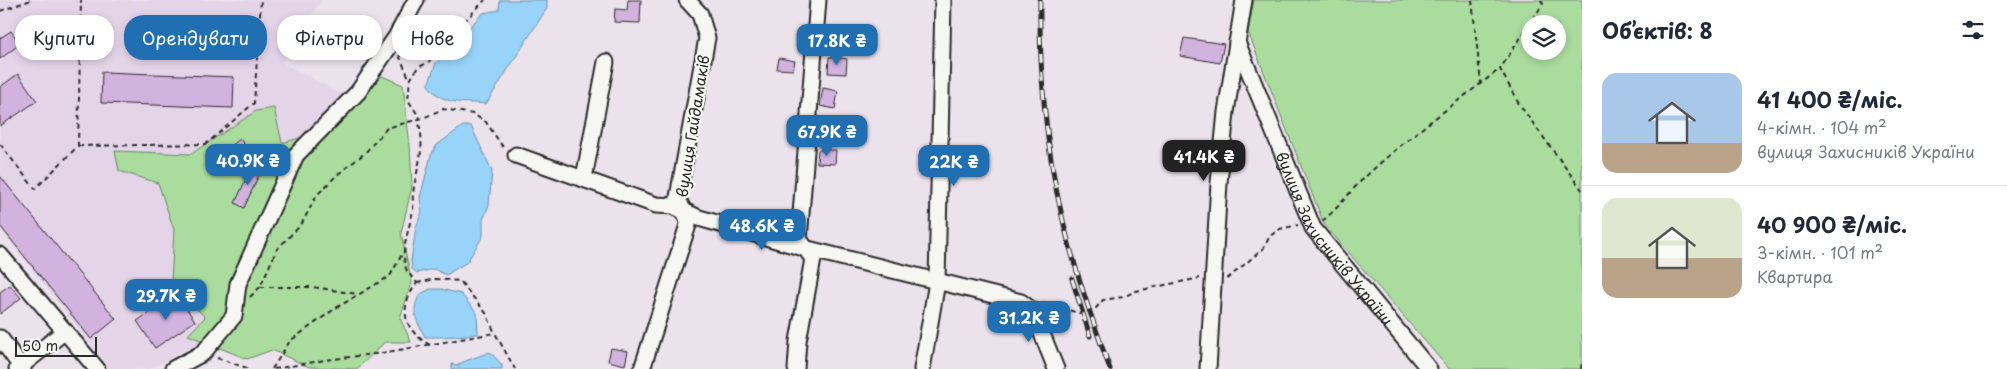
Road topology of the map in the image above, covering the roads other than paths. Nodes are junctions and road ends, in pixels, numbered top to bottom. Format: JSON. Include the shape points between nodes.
{"nodes":[{"id":1,"x":416,"y":0,"type":"edge"},
{"id":2,"x":687,"y":0,"type":"edge"},
{"id":3,"x":818,"y":0,"type":"edge"},
{"id":4,"x":943,"y":0,"type":"edge"},
{"id":5,"x":1244,"y":0,"type":"edge"},
{"id":6,"x":1236,"y":42,"type":"junction"},
{"id":7,"x":606,"y":62,"type":"dead end"},
{"id":8,"x":516,"y":155,"type":"road end"},
{"id":9,"x":584,"y":178,"type":"junction"},
{"id":10,"x":683,"y":210,"type":"junction"},
{"id":11,"x":804,"y":248,"type":"junction"},
{"id":12,"x":0,"y":255,"type":"edge"},
{"id":13,"x":937,"y":282,"type":"junction"},
{"id":14,"x":65,"y":331,"type":"junction"},
{"id":15,"x":0,"y":338,"type":"edge"},
{"id":16,"x":20,"y":368,"type":"edge"},
{"id":17,"x":98,"y":369,"type":"edge"},
{"id":18,"x":173,"y":369,"type":"edge"},
{"id":19,"x":642,"y":369,"type":"edge"},
{"id":20,"x":796,"y":369,"type":"edge"},
{"id":21,"x":922,"y":369,"type":"edge"},
{"id":22,"x":1056,"y":369,"type":"edge"},
{"id":23,"x":1208,"y":369,"type":"edge"},
{"id":24,"x":1429,"y":369,"type":"edge"}],
"edges":[{"from":1,"to":18,"type":"street","via":[[390,46],[358,92],[296,155],[238,284],[234,316],[203,353]]},
{"from":2,"to":10,"type":"street","name":"вулиця Гайдамаків","via":[[700,14],[707,38],[678,197]]},
{"from":3,"to":11,"type":"street","via":[[799,239]]},
{"from":4,"to":13,"type":"street"},
{"from":5,"to":6,"type":"street"},
{"from":6,"to":23,"type":"street","via":[[1219,184]]},
{"from":6,"to":24,"type":"street","name":"вулиця Захисників України","via":[[1313,228]]},
{"from":7,"to":9,"type":"street"},
{"from":8,"to":9,"type":"street"},
{"from":9,"to":10,"type":"street","via":[[656,206]]},
{"from":10,"to":11,"type":"street","via":[[699,218]]},
{"from":10,"to":19,"type":"street","name":"вулиця Гайдамаків","via":[[688,217],[686,236]]},
{"from":11,"to":13,"type":"street"},
{"from":11,"to":20,"type":"street","via":[[813,259]]},
{"from":12,"to":14,"type":"street"},
{"from":13,"to":21,"type":"street"},
{"from":13,"to":22,"type":"street","via":[[1021,302],[1033,312]]},
{"from":14,"to":16,"type":"street"},
{"from":14,"to":17,"type":"street"},
{"from":15,"to":16,"type":"street"}]}
